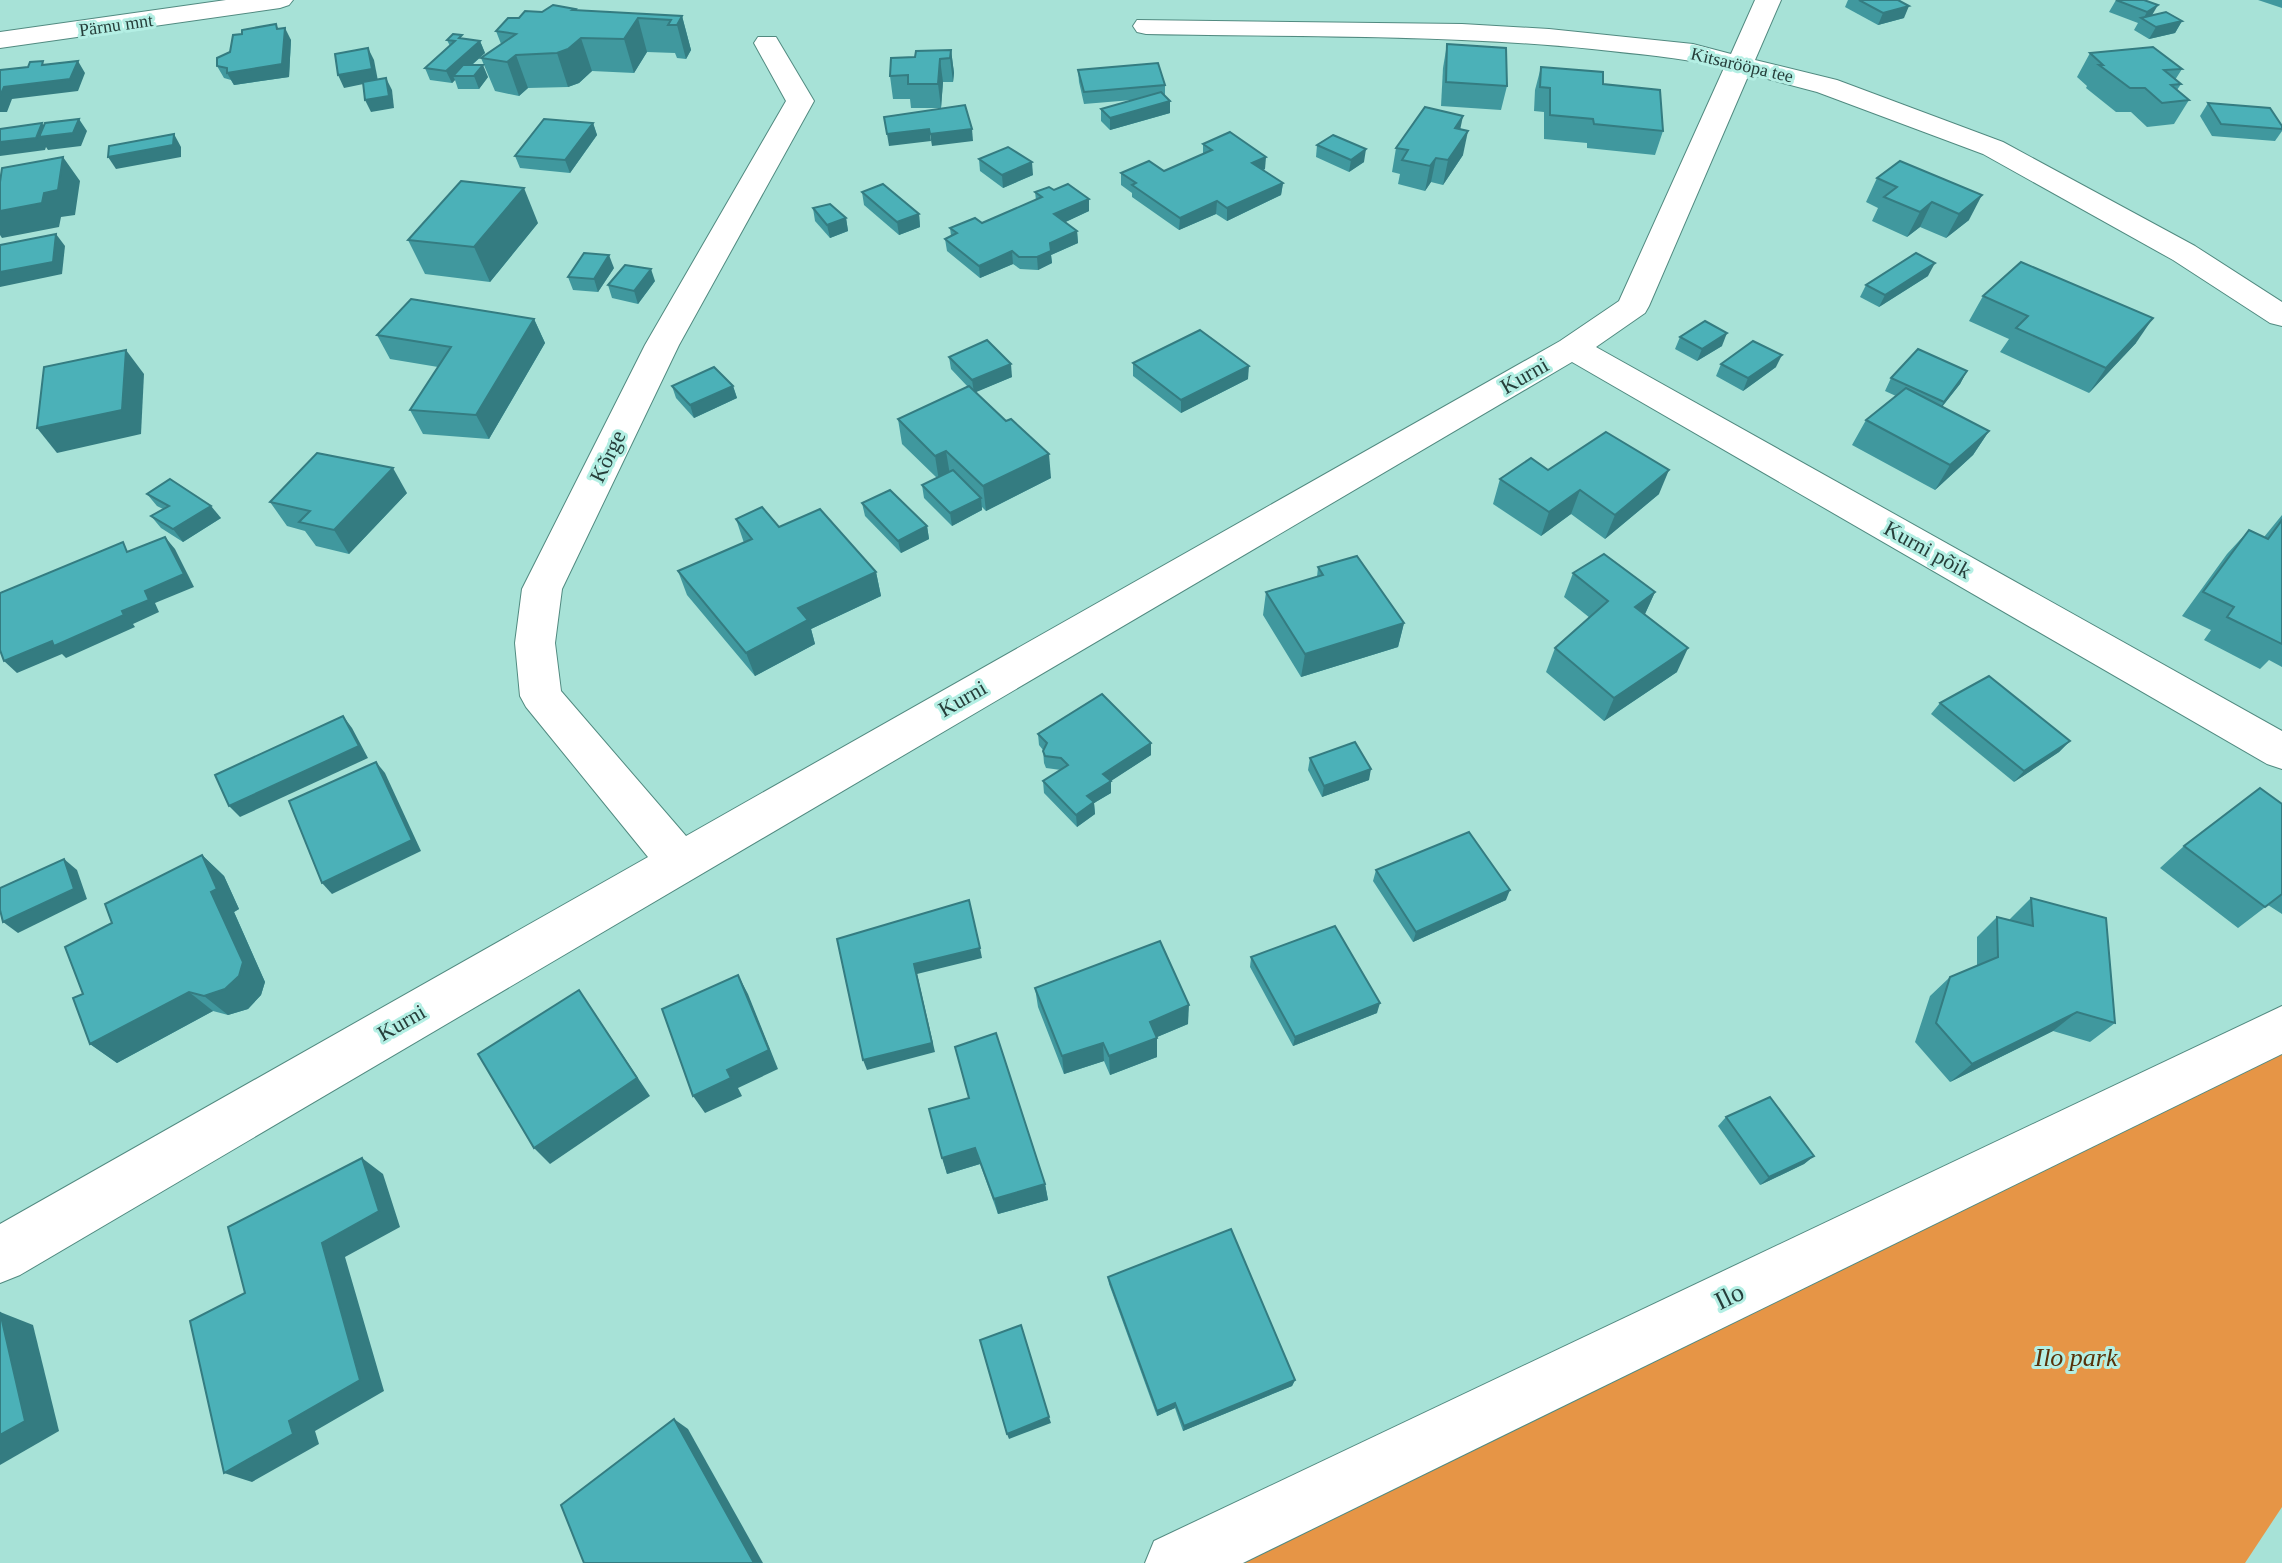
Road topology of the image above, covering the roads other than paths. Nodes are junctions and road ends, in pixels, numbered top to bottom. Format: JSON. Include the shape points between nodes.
{"nodes":[{"id":1,"x":280,"y":0,"type":"edge"},
{"id":2,"x":1768,"y":0,"type":"edge"},
{"id":3,"x":1146,"y":26,"type":"dead end"},
{"id":4,"x":0,"y":40,"type":"edge"},
{"id":5,"x":767,"y":43,"type":"dead end"},
{"id":6,"x":1742,"y":64,"type":"junction"},
{"id":7,"x":2282,"y":316,"type":"edge"},
{"id":8,"x":1572,"y":348,"type":"junction"},
{"id":9,"x":2282,"y":752,"type":"edge"},
{"id":10,"x":679,"y":861,"type":"junction"},
{"id":11,"x":2282,"y":1029,"type":"edge"},
{"id":12,"x":0,"y":1255,"type":"edge"},
{"id":13,"x":1176,"y":1563,"type":"edge"}],
"edges":[{"from":1,"to":4,"type":"street","name":"Pärnu mnt"},
{"from":2,"to":6,"type":"street","name":"Kurni"},
{"from":3,"to":6,"type":"street","name":"Kitsarööpa tee","via":[[1549,37],[1693,52]]},
{"from":5,"to":10,"type":"street","name":"Kõrge","via":[[800,101],[662,345],[555,562],[542,589],[535,643],[541,696]]},
{"from":6,"to":7,"type":"street","name":"Kitsarööpa tee","via":[[1827,86],[1993,148],[2083,194]]},
{"from":6,"to":8,"type":"street","name":"Kurni","via":[[1633,306]]},
{"from":8,"to":9,"type":"street","name":"Kurni põik"},
{"from":8,"to":10,"type":"street","name":"Kurni"},
{"from":10,"to":12,"type":"street","name":"Kurni"},
{"from":11,"to":13,"type":"street","name":"Ilo"}]}
